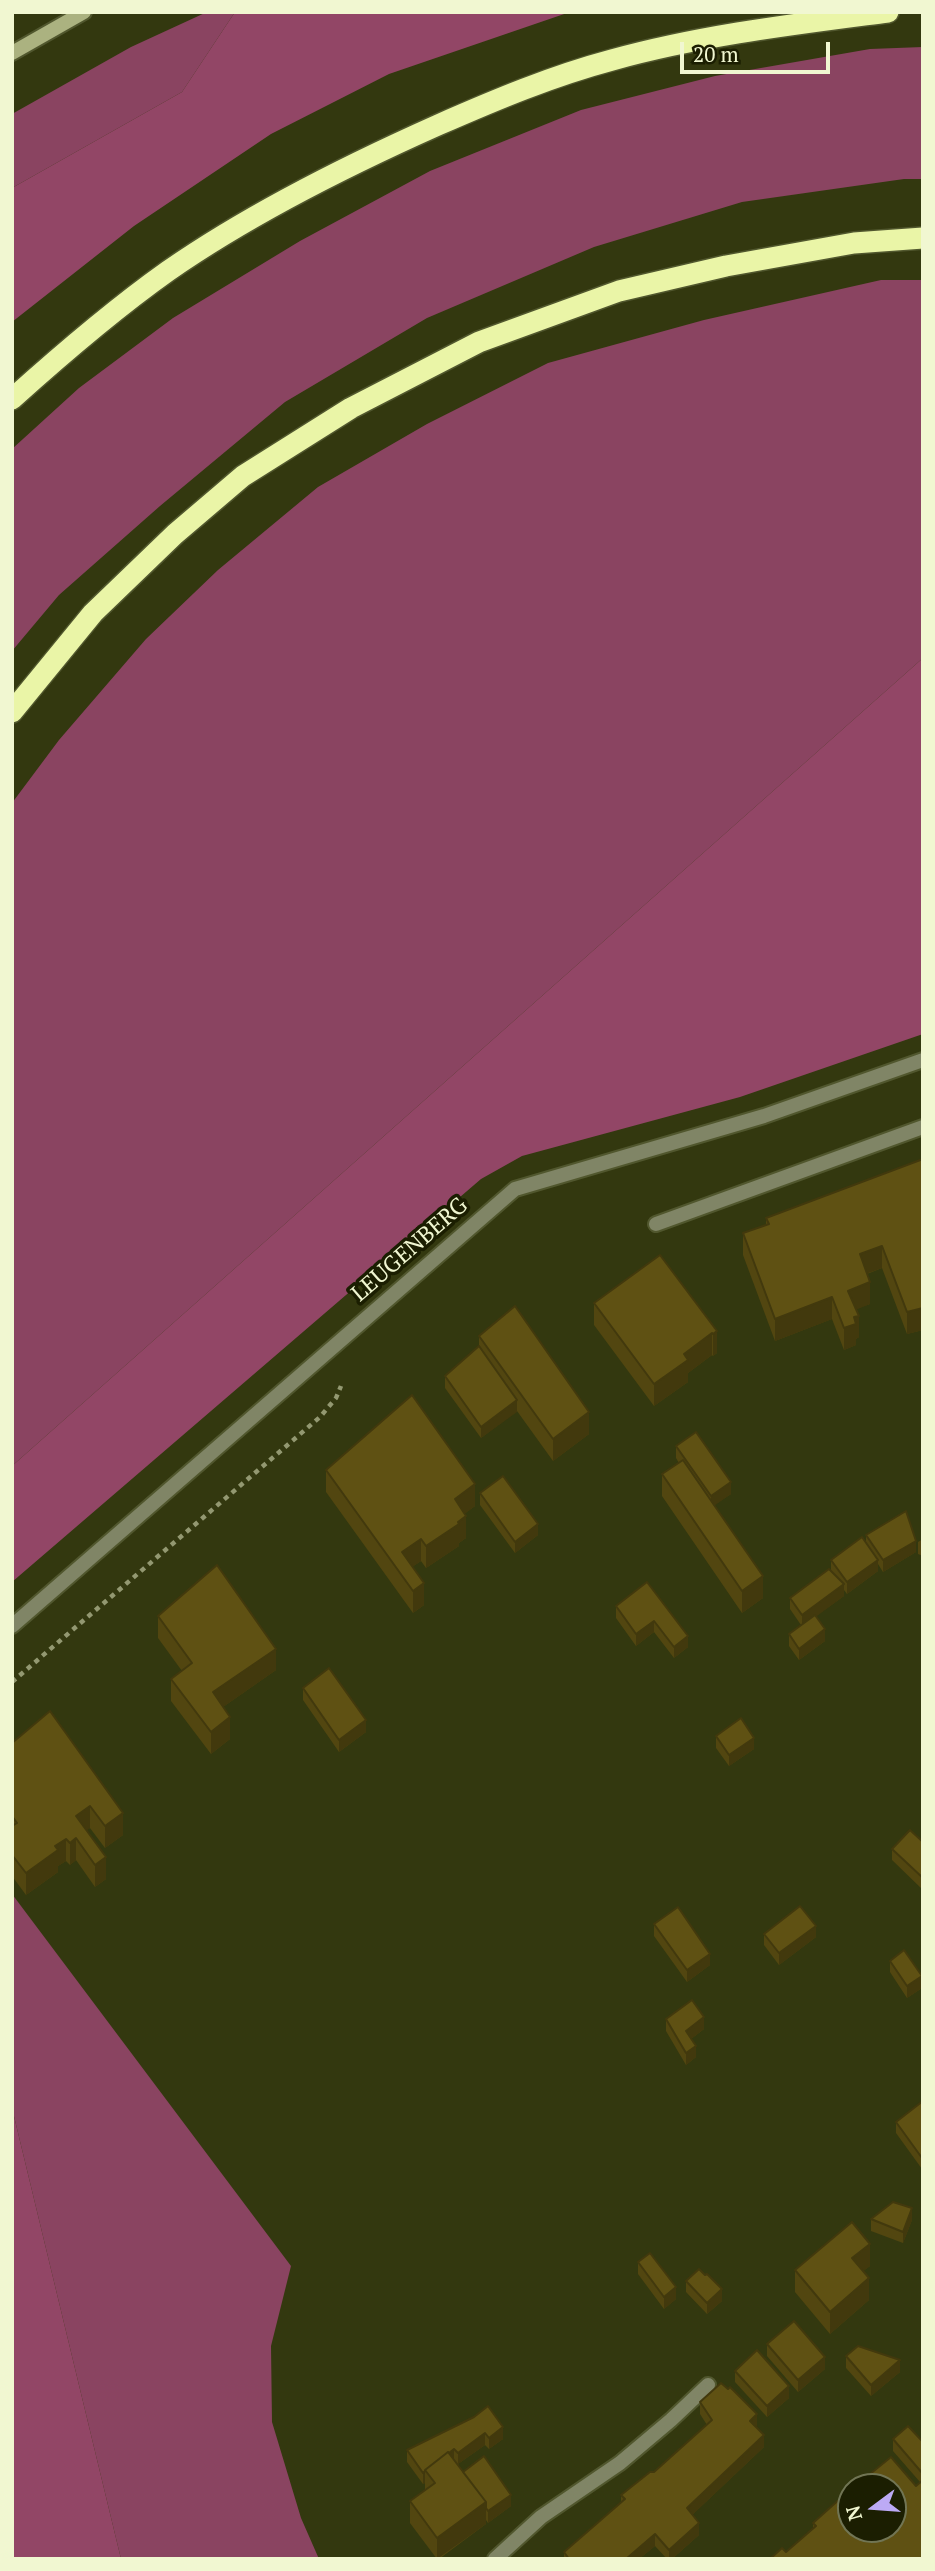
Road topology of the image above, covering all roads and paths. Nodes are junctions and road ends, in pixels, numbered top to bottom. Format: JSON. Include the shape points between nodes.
{"nodes":[{"id":1,"x":85,"y":12,"type":"edge"},
{"id":2,"x":888,"y":12,"type":"edge"},
{"id":3,"x":12,"y":53,"type":"edge"},
{"id":4,"x":923,"y":238,"type":"edge"},
{"id":5,"x":12,"y":399,"type":"edge"},
{"id":6,"x":12,"y":712,"type":"edge"},
{"id":7,"x":923,"y":1060,"type":"edge"},
{"id":8,"x":923,"y":1127,"type":"edge"},
{"id":9,"x":656,"y":1224,"type":"dead end"},
{"id":10,"x":350,"y":1332,"type":"junction"},
{"id":11,"x":12,"y":1626,"type":"edge"},
{"id":12,"x":12,"y":1682,"type":"edge"},
{"id":13,"x":708,"y":2385,"type":"dead end"},
{"id":14,"x":495,"y":2559,"type":"edge"}],
"edges":[{"from":1,"to":3,"type":"main road"},
{"from":2,"to":5,"type":"highway","via":[[751,29],[612,60],[511,93],[389,147],[272,207],[169,271],[85,334]]},
{"from":4,"to":6,"type":"highway","via":[[854,243],[618,291],[479,342],[351,408],[243,476],[175,534],[93,614]]},
{"from":7,"to":10,"type":"street","name":"LEUGENBERG","via":[[764,1115],[515,1189]]},
{"from":8,"to":9,"type":"street"},
{"from":10,"to":11,"type":"street","name":"LEUGENBERG"},
{"from":10,"to":12,"type":"path","via":[[344,1377],[336,1398],[320,1417]]},
{"from":13,"to":14,"type":"street","via":[[620,2463],[541,2517]]}]}
